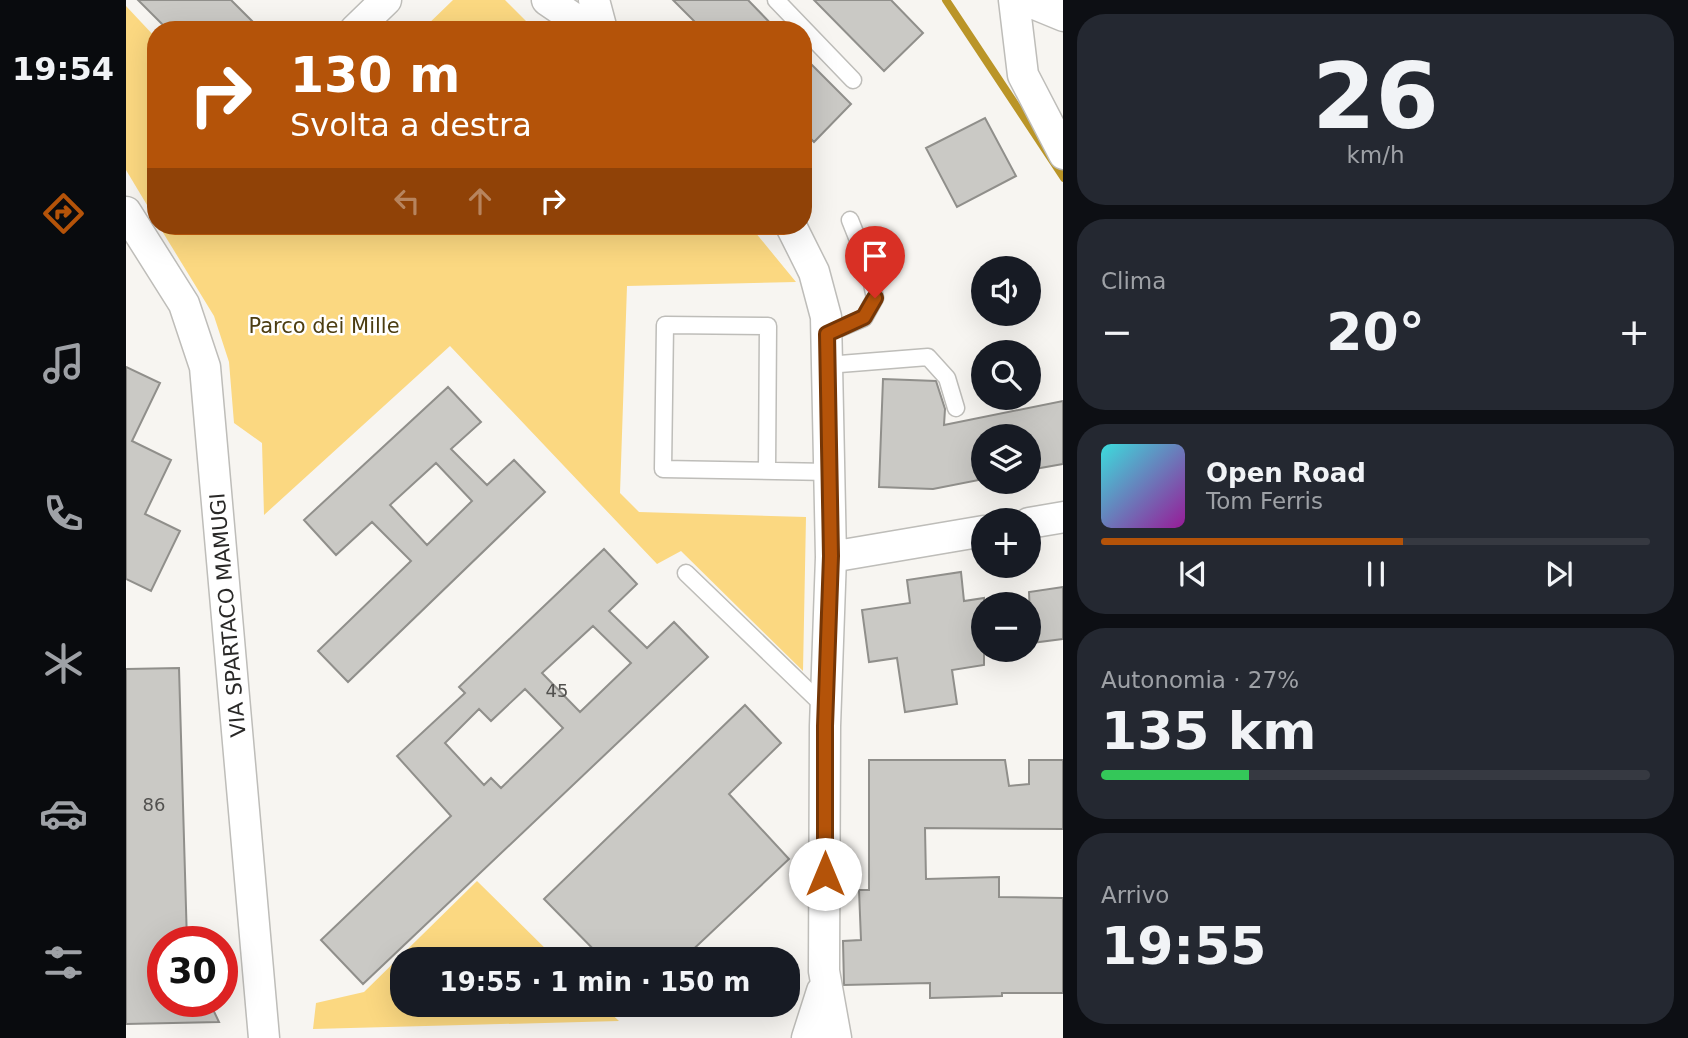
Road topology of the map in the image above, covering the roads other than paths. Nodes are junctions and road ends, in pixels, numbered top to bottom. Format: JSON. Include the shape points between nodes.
{"nodes":[{"id":1,"x":386,"y":0,"type":"edge"},
{"id":2,"x":776,"y":0,"type":"edge"},
{"id":3,"x":1014,"y":0,"type":"edge"},
{"id":4,"x":1024,"y":0,"type":"edge"},
{"id":5,"x":574,"y":3,"type":"edge"},
{"id":6,"x":1063,"y":16,"type":"edge"},
{"id":7,"x":364,"y":21,"type":"edge"},
{"id":8,"x":585,"y":21,"type":"edge"},
{"id":9,"x":593,"y":21,"type":"edge"},
{"id":10,"x":796,"y":21,"type":"edge"},
{"id":11,"x":812,"y":37,"type":"edge"},
{"id":12,"x":853,"y":80,"type":"dead end"},
{"id":13,"x":1063,"y":154,"type":"edge"},
{"id":14,"x":126,"y":212,"type":"edge"},
{"id":15,"x":850,"y":220,"type":"dead end"},
{"id":16,"x":796,"y":235,"type":"edge"},
{"id":17,"x":827,"y":334,"type":"junction"},
{"id":18,"x":827,"y":365,"type":"junction"},
{"id":19,"x":956,"y":408,"type":"dead end"},
{"id":20,"x":767,"y":469,"type":"junction"},
{"id":21,"x":830,"y":472,"type":"junction"},
{"id":22,"x":1063,"y":517,"type":"edge"},
{"id":23,"x":1041,"y":521,"type":"edge"},
{"id":24,"x":971,"y":532,"type":"edge"},
{"id":25,"x":831,"y":556,"type":"junction"},
{"id":26,"x":686,"y":573,"type":"dead end"},
{"id":27,"x":826,"y":708,"type":"junction"},
{"id":28,"x":824,"y":980,"type":"junction"},
{"id":29,"x":264,"y":1038,"type":"edge"},
{"id":30,"x":807,"y":1038,"type":"edge"},
{"id":31,"x":836,"y":1038,"type":"edge"}],
"edges":[{"from":1,"to":7,"type":"street"},
{"from":2,"to":10,"type":"lane"},
{"from":3,"to":13,"type":"street","via":[[1023,75]]},
{"from":4,"to":6,"type":"street"},
{"from":5,"to":8,"type":"street"},
{"from":5,"to":9,"type":"street"},
{"from":11,"to":12,"type":"lane"},
{"from":14,"to":29,"type":"street","name":"VIA SPARTACO MAMUGI","via":[[184,304],[205,367]]},
{"from":15,"to":17,"type":"lane","via":[[875,298],[864,317]]},
{"from":16,"to":17,"type":"street","via":[[814,272]]},
{"from":17,"to":18,"type":"street"},
{"from":18,"to":19,"type":"lane","via":[[928,357],[947,378]]},
{"from":18,"to":21,"type":"street"},
{"from":20,"to":20,"type":"lane","via":[[768,326],[665,325],[663,469]]},
{"from":20,"to":21,"type":"lane"},
{"from":21,"to":25,"type":"street"},
{"from":22,"to":23,"type":"street"},
{"from":24,"to":25,"type":"street"},
{"from":25,"to":27,"type":"street"},
{"from":26,"to":27,"type":"lane"},
{"from":27,"to":28,"type":"street"},
{"from":28,"to":30,"type":"street"},
{"from":28,"to":31,"type":"street"}]}
